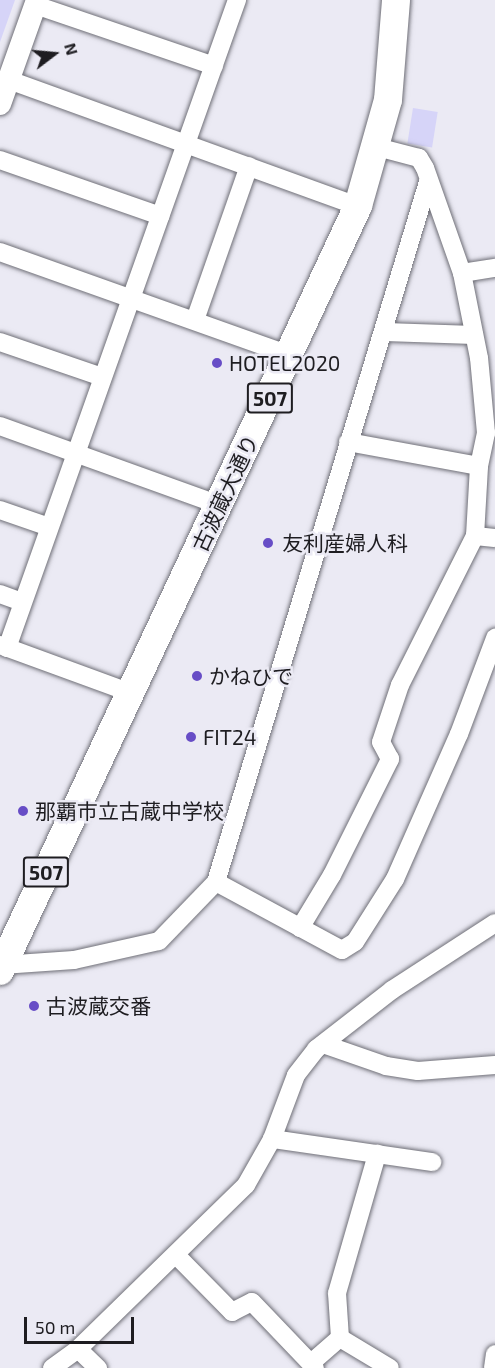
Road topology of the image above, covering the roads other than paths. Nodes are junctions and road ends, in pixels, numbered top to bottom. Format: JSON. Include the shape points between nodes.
{"nodes":[{"id":1,"x":237,"y":0,"type":"edge"},
{"id":2,"x":396,"y":0,"type":"edge"},
{"id":3,"x":36,"y":2,"type":"edge"},
{"id":4,"x":214,"y":66,"type":"junction"},
{"id":5,"x":9,"y":80,"type":"junction"},
{"id":6,"x":0,"y":104,"type":"edge"},
{"id":7,"x":186,"y":141,"type":"junction"},
{"id":8,"x":377,"y":147,"type":"junction"},
{"id":9,"x":0,"y":160,"type":"edge"},
{"id":10,"x":249,"y":166,"type":"junction"},
{"id":11,"x":428,"y":182,"type":"junction"},
{"id":12,"x":358,"y":206,"type":"junction"},
{"id":13,"x":161,"y":216,"type":"junction"},
{"id":14,"x":0,"y":252,"type":"edge"},
{"id":15,"x":495,"y":268,"type":"edge"},
{"id":16,"x":462,"y":273,"type":"junction"},
{"id":17,"x":131,"y":297,"type":"junction"},
{"id":18,"x":195,"y":320,"type":"junction"},
{"id":19,"x":385,"y":332,"type":"junction"},
{"id":20,"x":474,"y":335,"type":"junction"},
{"id":21,"x":0,"y":342,"type":"edge"},
{"id":22,"x":290,"y":355,"type":"junction"},
{"id":23,"x":102,"y":377,"type":"junction"},
{"id":24,"x":0,"y":426,"type":"edge"},
{"id":25,"x":491,"y":434,"type":"edge"},
{"id":26,"x":348,"y":442,"type":"junction"},
{"id":27,"x":75,"y":453,"type":"junction"},
{"id":28,"x":479,"y":466,"type":"junction"},
{"id":29,"x":220,"y":505,"type":"junction"},
{"id":30,"x":0,"y":510,"type":"edge"},
{"id":31,"x":49,"y":527,"type":"junction"},
{"id":32,"x":476,"y":536,"type":"junction"},
{"id":33,"x":495,"y":538,"type":"edge"},
{"id":34,"x":0,"y":594,"type":"edge"},
{"id":35,"x":22,"y":602,"type":"junction"},
{"id":36,"x":495,"y":638,"type":"edge"},
{"id":37,"x":4,"y":646,"type":"edge"},
{"id":38,"x":131,"y":693,"type":"junction"},
{"id":39,"x":216,"y":882,"type":"junction"},
{"id":40,"x":495,"y":923,"type":"edge"},
{"id":41,"x":300,"y":927,"type":"junction"},
{"id":42,"x":1,"y":968,"type":"edge"},
{"id":43,"x":323,"y":1044,"type":"junction"},
{"id":44,"x":495,"y":1065,"type":"edge"},
{"id":45,"x":272,"y":1139,"type":"junction"},
{"id":46,"x":377,"y":1155,"type":"junction"},
{"id":47,"x":432,"y":1162,"type":"dead end"},
{"id":48,"x":176,"y":1255,"type":"junction"},
{"id":49,"x":340,"y":1338,"type":"junction"},
{"id":50,"x":78,"y":1349,"type":"junction"},
{"id":51,"x":495,"y":1354,"type":"edge"},
{"id":52,"x":313,"y":1366,"type":"edge"},
{"id":53,"x":52,"y":1368,"type":"edge"},
{"id":54,"x":98,"y":1368,"type":"edge"},
{"id":55,"x":390,"y":1368,"type":"edge"},
{"id":56,"x":493,"y":1368,"type":"edge"}],
"edges":[{"from":1,"to":4,"type":"street"},
{"from":2,"to":8,"type":"highway","name":"古波蔵大通り","number":"507","via":[[391,76]]},
{"from":3,"to":4,"type":"street"},
{"from":3,"to":5,"type":"street"},
{"from":4,"to":7,"type":"street"},
{"from":5,"to":6,"type":"street"},
{"from":5,"to":7,"type":"street"},
{"from":7,"to":10,"type":"street"},
{"from":7,"to":13,"type":"street"},
{"from":8,"to":11,"type":"street","via":[[419,158]]},
{"from":8,"to":12,"type":"highway","name":"古波蔵大通り","number":"507"},
{"from":9,"to":13,"type":"street"},
{"from":10,"to":12,"type":"street"},
{"from":10,"to":18,"type":"street"},
{"from":11,"to":16,"type":"street"},
{"from":11,"to":19,"type":"street"},
{"from":12,"to":22,"type":"highway","name":"古波蔵大通り","number":"507"},
{"from":13,"to":17,"type":"street"},
{"from":14,"to":17,"type":"street"},
{"from":15,"to":16,"type":"street"},
{"from":16,"to":20,"type":"street"},
{"from":17,"to":18,"type":"street"},
{"from":17,"to":23,"type":"street"},
{"from":18,"to":22,"type":"street"},
{"from":19,"to":20,"type":"street"},
{"from":19,"to":26,"type":"street"},
{"from":20,"to":25,"type":"street"},
{"from":21,"to":23,"type":"street"},
{"from":22,"to":29,"type":"highway","name":"古波蔵大通り","number":"507"},
{"from":23,"to":27,"type":"street"},
{"from":24,"to":27,"type":"street"},
{"from":25,"to":28,"type":"street"},
{"from":26,"to":28,"type":"street"},
{"from":26,"to":39,"type":"street"},
{"from":27,"to":29,"type":"street"},
{"from":27,"to":31,"type":"street"},
{"from":28,"to":32,"type":"street"},
{"from":29,"to":38,"type":"highway","name":"古波蔵大通り","number":"507"},
{"from":30,"to":31,"type":"street"},
{"from":31,"to":35,"type":"street"},
{"from":32,"to":33,"type":"street"},
{"from":32,"to":41,"type":"street","via":[[400,685],[381,742],[390,759],[332,875]]},
{"from":34,"to":35,"type":"street"},
{"from":35,"to":37,"type":"street"},
{"from":36,"to":41,"type":"street","via":[[459,734],[395,879],[355,942],[342,950]]},
{"from":37,"to":38,"type":"street"},
{"from":38,"to":42,"type":"highway","name":"古波蔵大通り","number":"507"},
{"from":39,"to":41,"type":"street"},
{"from":39,"to":42,"type":"street","via":[[159,941],[85,958]]},
{"from":40,"to":43,"type":"street","via":[[392,990]]},
{"from":43,"to":44,"type":"street","via":[[386,1066],[418,1071]]},
{"from":43,"to":45,"type":"street","via":[[296,1075]]},
{"from":45,"to":46,"type":"street"},
{"from":45,"to":48,"type":"street","via":[[246,1185]]},
{"from":46,"to":47,"type":"street"},
{"from":46,"to":49,"type":"street","via":[[337,1293]]},
{"from":48,"to":50,"type":"street"},
{"from":48,"to":52,"type":"street","via":[[232,1312],[252,1302]]},
{"from":49,"to":52,"type":"street"},
{"from":49,"to":55,"type":"street"},
{"from":50,"to":53,"type":"street"},
{"from":50,"to":54,"type":"street"},
{"from":51,"to":56,"type":"street"}]}
